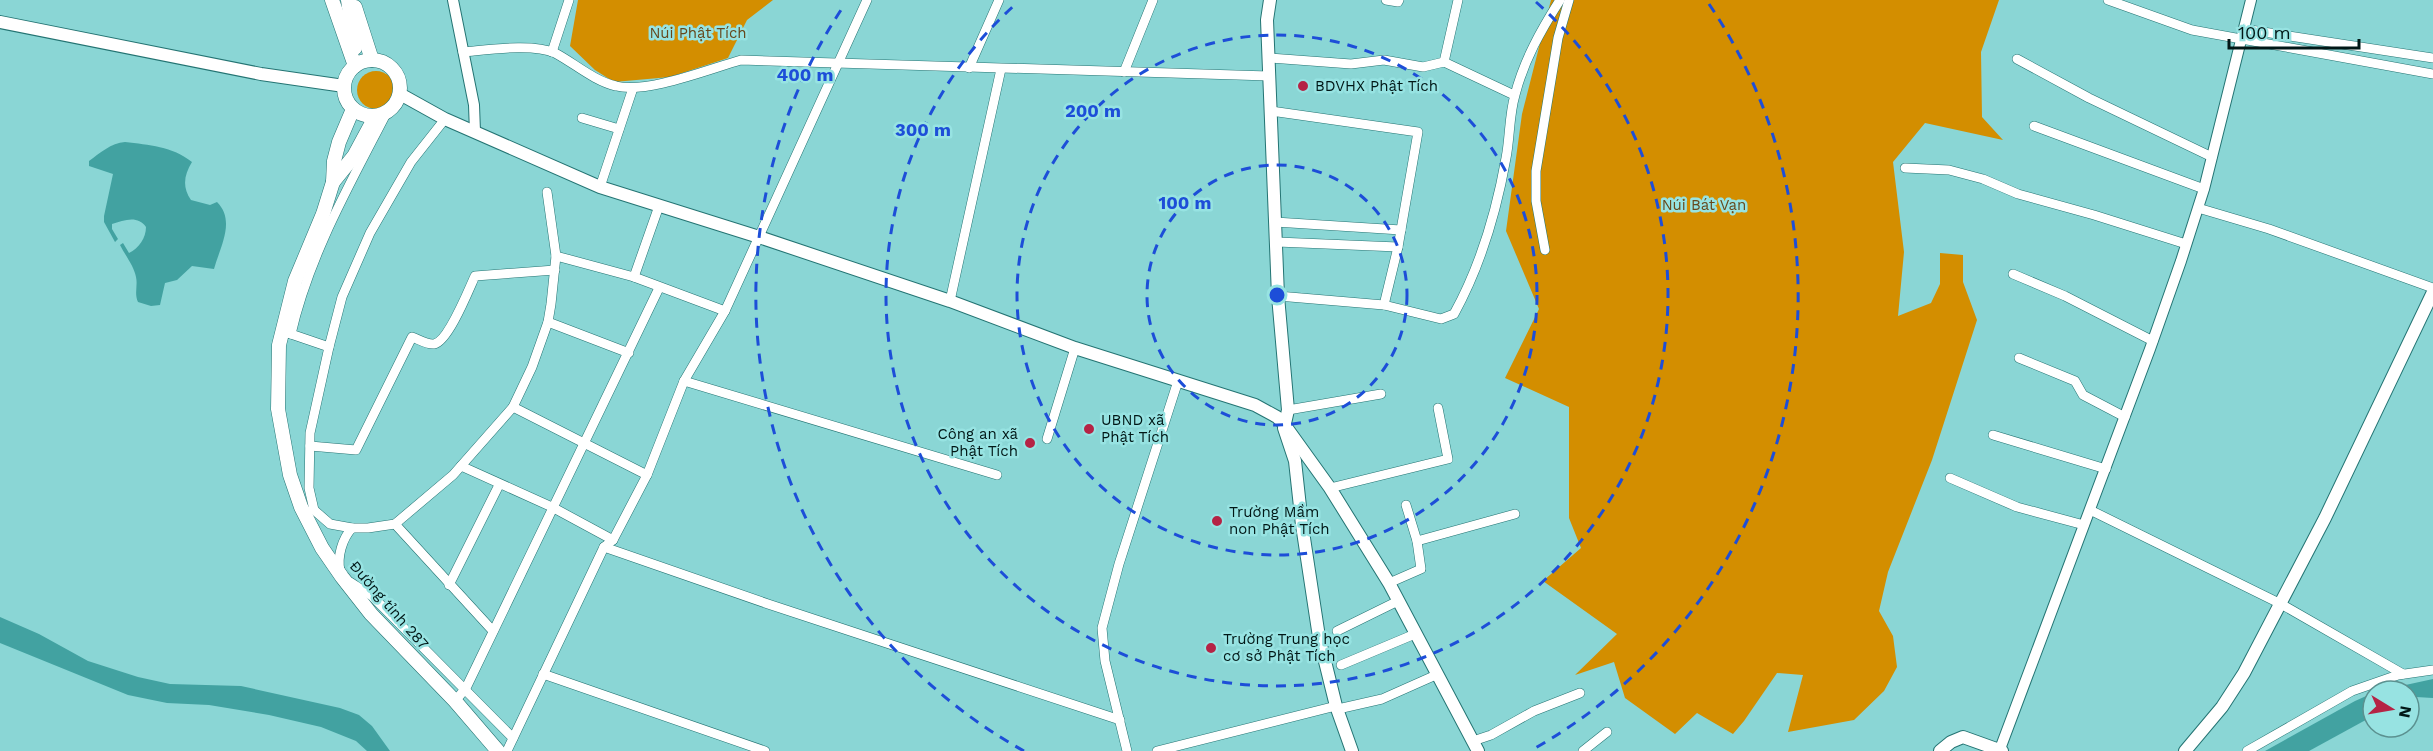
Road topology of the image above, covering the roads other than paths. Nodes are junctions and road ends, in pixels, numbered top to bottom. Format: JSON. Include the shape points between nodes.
{"nodes":[{"id":1,"x":332,"y":0,"type":"edge"},
{"id":2,"x":351,"y":0,"type":"edge"},
{"id":3,"x":453,"y":0,"type":"edge"},
{"id":4,"x":569,"y":0,"type":"edge"},
{"id":5,"x":867,"y":0,"type":"edge"},
{"id":6,"x":999,"y":0,"type":"edge"},
{"id":7,"x":1153,"y":0,"type":"edge"},
{"id":8,"x":1270,"y":0,"type":"edge"},
{"id":9,"x":1386,"y":0,"type":"edge"},
{"id":10,"x":1399,"y":0,"type":"edge"},
{"id":11,"x":1458,"y":0,"type":"edge"},
{"id":12,"x":1560,"y":0,"type":"edge"},
{"id":13,"x":1569,"y":0,"type":"edge"},
{"id":14,"x":2108,"y":0,"type":"edge"},
{"id":15,"x":2251,"y":0,"type":"edge"},
{"id":16,"x":0,"y":22,"type":"edge"},
{"id":17,"x":2244,"y":29,"type":"junction"},
{"id":18,"x":2241,"y":40,"type":"junction"},
{"id":19,"x":463,"y":52,"type":"junction"},
{"id":20,"x":552,"y":52,"type":"junction"},
{"id":21,"x":1269,"y":58,"type":"junction"},
{"id":22,"x":2433,"y":58,"type":"edge"},
{"id":23,"x":2017,"y":59,"type":"dead end"},
{"id":24,"x":372,"y":60,"type":"junction"},
{"id":25,"x":1444,"y":62,"type":"junction"},
{"id":26,"x":837,"y":64,"type":"junction"},
{"id":27,"x":356,"y":65,"type":"junction"},
{"id":28,"x":969,"y":68,"type":"junction"},
{"id":29,"x":1001,"y":69,"type":"junction"},
{"id":30,"x":1124,"y":72,"type":"junction"},
{"id":31,"x":2433,"y":74,"type":"edge"},
{"id":32,"x":1269,"y":76,"type":"junction"},
{"id":33,"x":344,"y":86,"type":"junction"},
{"id":34,"x":633,"y":88,"type":"junction"},
{"id":35,"x":400,"y":94,"type":"junction"},
{"id":36,"x":1514,"y":96,"type":"junction"},
{"id":37,"x":353,"y":109,"type":"junction"},
{"id":38,"x":1271,"y":111,"type":"junction"},
{"id":39,"x":381,"y":114,"type":"junction"},
{"id":40,"x":582,"y":118,"type":"dead end"},
{"id":41,"x":445,"y":119,"type":"junction"},
{"id":42,"x":2034,"y":126,"type":"dead end"},
{"id":43,"x":619,"y":129,"type":"junction"},
{"id":44,"x":475,"y":132,"type":"junction"},
{"id":45,"x":2212,"y":157,"type":"junction"},
{"id":46,"x":1905,"y":168,"type":"dead end"},
{"id":47,"x":333,"y":182,"type":"junction"},
{"id":48,"x":600,"y":187,"type":"junction"},
{"id":49,"x":2204,"y":189,"type":"junction"},
{"id":50,"x":546,"y":192,"type":"dead end"},
{"id":51,"x":659,"y":206,"type":"junction"},
{"id":52,"x":2198,"y":208,"type":"junction"},
{"id":53,"x":1275,"y":222,"type":"junction"},
{"id":54,"x":1401,"y":230,"type":"junction"},
{"id":55,"x":759,"y":237,"type":"junction"},
{"id":56,"x":1277,"y":242,"type":"junction"},
{"id":57,"x":2186,"y":244,"type":"junction"},
{"id":58,"x":1398,"y":247,"type":"junction"},
{"id":59,"x":1545,"y":250,"type":"dead end"},
{"id":60,"x":556,"y":256,"type":"junction"},
{"id":61,"x":555,"y":270,"type":"junction"},
{"id":62,"x":2013,"y":274,"type":"dead end"},
{"id":63,"x":634,"y":277,"type":"junction"},
{"id":64,"x":659,"y":288,"type":"junction"},
{"id":65,"x":2433,"y":290,"type":"edge"},
{"id":66,"x":1278,"y":296,"type":"junction"},
{"id":67,"x":950,"y":301,"type":"junction"},
{"id":68,"x":1384,"y":305,"type":"junction"},
{"id":69,"x":724,"y":311,"type":"junction"},
{"id":70,"x":548,"y":322,"type":"junction"},
{"id":71,"x":286,"y":333,"type":"junction"},
{"id":72,"x":2153,"y":341,"type":"junction"},
{"id":73,"x":329,"y":347,"type":"junction"},
{"id":74,"x":1075,"y":348,"type":"junction"},
{"id":75,"x":629,"y":353,"type":"junction"},
{"id":76,"x":2019,"y":358,"type":"dead end"},
{"id":77,"x":684,"y":381,"type":"junction"},
{"id":78,"x":1178,"y":381,"type":"junction"},
{"id":79,"x":1381,"y":394,"type":"dead end"},
{"id":80,"x":513,"y":407,"type":"junction"},
{"id":81,"x":1438,"y":408,"type":"dead end"},
{"id":82,"x":1288,"y":410,"type":"junction"},
{"id":83,"x":2125,"y":417,"type":"junction"},
{"id":84,"x":1284,"y":424,"type":"junction"},
{"id":85,"x":1993,"y":435,"type":"dead end"},
{"id":86,"x":1047,"y":439,"type":"dead end"},
{"id":87,"x":584,"y":445,"type":"junction"},
{"id":88,"x":310,"y":446,"type":"junction"},
{"id":89,"x":461,"y":466,"type":"junction"},
{"id":90,"x":2106,"y":469,"type":"junction"},
{"id":91,"x":647,"y":475,"type":"junction"},
{"id":92,"x":997,"y":475,"type":"dead end"},
{"id":93,"x":1950,"y":478,"type":"dead end"},
{"id":94,"x":499,"y":485,"type":"junction"},
{"id":95,"x":1330,"y":488,"type":"junction"},
{"id":96,"x":1406,"y":505,"type":"dead end"},
{"id":97,"x":552,"y":507,"type":"junction"},
{"id":98,"x":2090,"y":510,"type":"junction"},
{"id":99,"x":1515,"y":514,"type":"dead end"},
{"id":100,"x":395,"y":524,"type":"junction"},
{"id":101,"x":2084,"y":525,"type":"junction"},
{"id":102,"x":352,"y":528,"type":"junction"},
{"id":103,"x":613,"y":540,"type":"junction"},
{"id":104,"x":1417,"y":541,"type":"junction"},
{"id":105,"x":604,"y":547,"type":"junction"},
{"id":106,"x":342,"y":578,"type":"junction"},
{"id":107,"x":1389,"y":583,"type":"junction"},
{"id":108,"x":449,"y":585,"type":"junction"},
{"id":109,"x":1398,"y":601,"type":"junction"},
{"id":110,"x":2281,"y":604,"type":"junction"},
{"id":111,"x":493,"y":631,"type":"junction"},
{"id":112,"x":1337,"y":631,"type":"dead end"},
{"id":113,"x":1415,"y":634,"type":"junction"},
{"id":114,"x":1341,"y":665,"type":"dead end"},
{"id":115,"x":2433,"y":670,"type":"edge"},
{"id":116,"x":543,"y":674,"type":"junction"},
{"id":117,"x":2403,"y":674,"type":"junction"},
{"id":118,"x":1436,"y":675,"type":"junction"},
{"id":119,"x":466,"y":688,"type":"junction"},
{"id":120,"x":1580,"y":693,"type":"dead end"},
{"id":121,"x":455,"y":701,"type":"junction"},
{"id":122,"x":1337,"y":707,"type":"junction"},
{"id":123,"x":1120,"y":720,"type":"junction"},
{"id":124,"x":1607,"y":732,"type":"dead end"},
{"id":125,"x":513,"y":738,"type":"junction"},
{"id":126,"x":1476,"y":746,"type":"edge"},
{"id":127,"x":2001,"y":750,"type":"edge"},
{"id":128,"x":498,"y":751,"type":"edge"},
{"id":129,"x":507,"y":751,"type":"edge"},
{"id":130,"x":765,"y":751,"type":"edge"},
{"id":131,"x":1127,"y":751,"type":"edge"},
{"id":132,"x":1157,"y":751,"type":"edge"},
{"id":133,"x":1352,"y":751,"type":"edge"},
{"id":134,"x":1583,"y":751,"type":"edge"},
{"id":135,"x":1940,"y":751,"type":"edge"},
{"id":136,"x":2185,"y":751,"type":"edge"},
{"id":137,"x":2247,"y":751,"type":"edge"}],
"edges":[{"from":1,"to":27,"type":"main road"},
{"from":2,"to":24,"type":"main road"},
{"from":2,"to":27,"type":"main road"},
{"from":3,"to":19,"type":"street"},
{"from":4,"to":20,"type":"street"},
{"from":5,"to":26,"type":"street"},
{"from":6,"to":28,"type":"street"},
{"from":7,"to":30,"type":"street"},
{"from":8,"to":21,"type":"main road"},
{"from":9,"to":10,"type":"street"},
{"from":11,"to":25,"type":"street"},
{"from":12,"to":36,"type":"street","via":[[1537,36]]},
{"from":13,"to":59,"type":"street","via":[[1558,38],[1536,171],[1536,201]]},
{"from":14,"to":18,"type":"street","via":[[2192,30]]},
{"from":15,"to":17,"type":"street"},
{"from":16,"to":33,"type":"main road","via":[[261,74]]},
{"from":17,"to":18,"type":"street"},
{"from":17,"to":22,"type":"street"},
{"from":18,"to":31,"type":"street"},
{"from":18,"to":45,"type":"street"},
{"from":19,"to":20,"type":"street"},
{"from":19,"to":44,"type":"street","via":[[474,105]]},
{"from":20,"to":34,"type":"street","via":[[614,86]]},
{"from":21,"to":25,"type":"street","via":[[1351,64],[1384,60],[1422,67]]},
{"from":21,"to":32,"type":"main road"},
{"from":23,"to":45,"type":"street"},
{"from":24,"to":27,"type":"main road"},
{"from":24,"to":35,"type":"main road","via":[[393,68]]},
{"from":25,"to":36,"type":"street"},
{"from":26,"to":28,"type":"street"},
{"from":26,"to":34,"type":"street","via":[[741,60]]},
{"from":26,"to":55,"type":"street"},
{"from":27,"to":33,"type":"main road"},
{"from":28,"to":29,"type":"street"},
{"from":29,"to":30,"type":"street"},
{"from":29,"to":67,"type":"street"},
{"from":30,"to":32,"type":"street"},
{"from":32,"to":38,"type":"main road"},
{"from":33,"to":37,"type":"main road","via":[[345,97]]},
{"from":34,"to":43,"type":"street"},
{"from":35,"to":39,"type":"main road","via":[[394,106]]},
{"from":35,"to":41,"type":"main road"},
{"from":36,"to":68,"type":"street","via":[[1500,194],[1491,228],[1475,275],[1454,314],[1441,319]]},
{"from":37,"to":39,"type":"main road","via":[[366,116]]},
{"from":37,"to":47,"type":"main road","name":"Đường tỉnh 287","via":[[339,142]]},
{"from":38,"to":53,"type":"main road"},
{"from":38,"to":54,"type":"street","via":[[1418,132]]},
{"from":39,"to":47,"type":"main road","name":"Đường tỉnh 287"},
{"from":39,"to":71,"type":"street","via":[[312,264]]},
{"from":40,"to":43,"type":"street"},
{"from":41,"to":44,"type":"main road"},
{"from":41,"to":73,"type":"street","via":[[411,162],[370,233],[342,297]]},
{"from":42,"to":49,"type":"street"},
{"from":43,"to":48,"type":"street"},
{"from":44,"to":48,"type":"main road"},
{"from":45,"to":49,"type":"street"},
{"from":46,"to":57,"type":"street","via":[[1949,170],[1983,179],[2018,194]]},
{"from":47,"to":71,"type":"main road","name":"Đường tỉnh 287","via":[[295,281]]},
{"from":48,"to":51,"type":"main road"},
{"from":49,"to":52,"type":"street"},
{"from":50,"to":60,"type":"street"},
{"from":51,"to":55,"type":"main road"},
{"from":51,"to":63,"type":"street"},
{"from":52,"to":57,"type":"street"},
{"from":52,"to":65,"type":"street"},
{"from":53,"to":54,"type":"street"},
{"from":53,"to":56,"type":"main road"},
{"from":54,"to":58,"type":"street"},
{"from":55,"to":67,"type":"main road"},
{"from":55,"to":69,"type":"street"},
{"from":56,"to":58,"type":"street"},
{"from":56,"to":66,"type":"main road"},
{"from":57,"to":72,"type":"street"},
{"from":58,"to":68,"type":"street"},
{"from":60,"to":61,"type":"street"},
{"from":60,"to":63,"type":"street"},
{"from":61,"to":70,"type":"street"},
{"from":61,"to":88,"type":"street","via":[[475,276],[440,341],[436,344],[412,337],[356,450]]},
{"from":62,"to":72,"type":"street","via":[[2066,296]]},
{"from":63,"to":64,"type":"street"},
{"from":64,"to":69,"type":"street"},
{"from":64,"to":75,"type":"street"},
{"from":65,"to":110,"type":"main road"},
{"from":66,"to":68,"type":"street"},
{"from":66,"to":82,"type":"main road"},
{"from":67,"to":74,"type":"main road"},
{"from":69,"to":77,"type":"street"},
{"from":70,"to":75,"type":"street"},
{"from":70,"to":80,"type":"street"},
{"from":71,"to":73,"type":"street"},
{"from":71,"to":106,"type":"main road","name":"Đường tỉnh 287","via":[[279,345],[277,392],[290,475],[301,507]]},
{"from":72,"to":83,"type":"street"},
{"from":73,"to":88,"type":"street"},
{"from":74,"to":78,"type":"main road"},
{"from":74,"to":86,"type":"street"},
{"from":75,"to":87,"type":"street"},
{"from":76,"to":83,"type":"street","via":[[2075,381],[2083,395]]},
{"from":77,"to":91,"type":"street"},
{"from":77,"to":92,"type":"street"},
{"from":78,"to":84,"type":"main road","via":[[1255,405]]},
{"from":78,"to":123,"type":"street","via":[[1104,615],[1102,647]]},
{"from":79,"to":82,"type":"street"},
{"from":80,"to":87,"type":"street"},
{"from":80,"to":89,"type":"street"},
{"from":81,"to":95,"type":"street","via":[[1448,459]]},
{"from":82,"to":84,"type":"main road"},
{"from":83,"to":90,"type":"street"},
{"from":84,"to":95,"type":"main road"},
{"from":84,"to":122,"type":"main road","via":[[1295,461],[1319,637]]},
{"from":85,"to":90,"type":"street"},
{"from":87,"to":91,"type":"street"},
{"from":87,"to":97,"type":"street"},
{"from":88,"to":102,"type":"street","via":[[309,488],[314,510],[330,524]]},
{"from":89,"to":94,"type":"street"},
{"from":89,"to":100,"type":"street"},
{"from":90,"to":98,"type":"street"},
{"from":91,"to":103,"type":"street"},
{"from":93,"to":101,"type":"street","via":[[2017,507]]},
{"from":94,"to":97,"type":"street"},
{"from":94,"to":108,"type":"street"},
{"from":95,"to":107,"type":"main road"},
{"from":96,"to":104,"type":"street"},
{"from":97,"to":103,"type":"street"},
{"from":97,"to":111,"type":"street"},
{"from":98,"to":101,"type":"street"},
{"from":98,"to":110,"type":"street"},
{"from":99,"to":104,"type":"street"},
{"from":100,"to":102,"type":"street"},
{"from":100,"to":108,"type":"street"},
{"from":101,"to":127,"type":"street"},
{"from":102,"to":106,"type":"street","via":[[338,562]]},
{"from":103,"to":105,"type":"street"},
{"from":104,"to":107,"type":"street","via":[[1421,569]]},
{"from":105,"to":116,"type":"street"},
{"from":105,"to":123,"type":"street"},
{"from":106,"to":119,"type":"street","via":[[372,596]]},
{"from":106,"to":121,"type":"main road","name":"Đường tỉnh 287"},
{"from":107,"to":109,"type":"main road"},
{"from":108,"to":111,"type":"street"},
{"from":109,"to":112,"type":"street"},
{"from":109,"to":113,"type":"main road"},
{"from":110,"to":117,"type":"street"},
{"from":110,"to":136,"type":"main road","via":[[2222,707]]},
{"from":111,"to":119,"type":"street"},
{"from":113,"to":114,"type":"street"},
{"from":113,"to":118,"type":"main road"},
{"from":115,"to":117,"type":"street"},
{"from":116,"to":125,"type":"street"},
{"from":116,"to":130,"type":"street"},
{"from":117,"to":137,"type":"street","via":[[2352,691]]},
{"from":118,"to":122,"type":"street","via":[[1382,699]]},
{"from":118,"to":126,"type":"main road"},
{"from":119,"to":121,"type":"street"},
{"from":119,"to":125,"type":"street"},
{"from":120,"to":126,"type":"street","via":[[1534,711]]},
{"from":121,"to":128,"type":"main road","name":"Đường tỉnh 287"},
{"from":122,"to":132,"type":"street"},
{"from":122,"to":133,"type":"main road"},
{"from":123,"to":131,"type":"street"},
{"from":124,"to":134,"type":"street"},
{"from":125,"to":129,"type":"street"},
{"from":127,"to":135,"type":"main road","via":[[1963,737]]}]}
